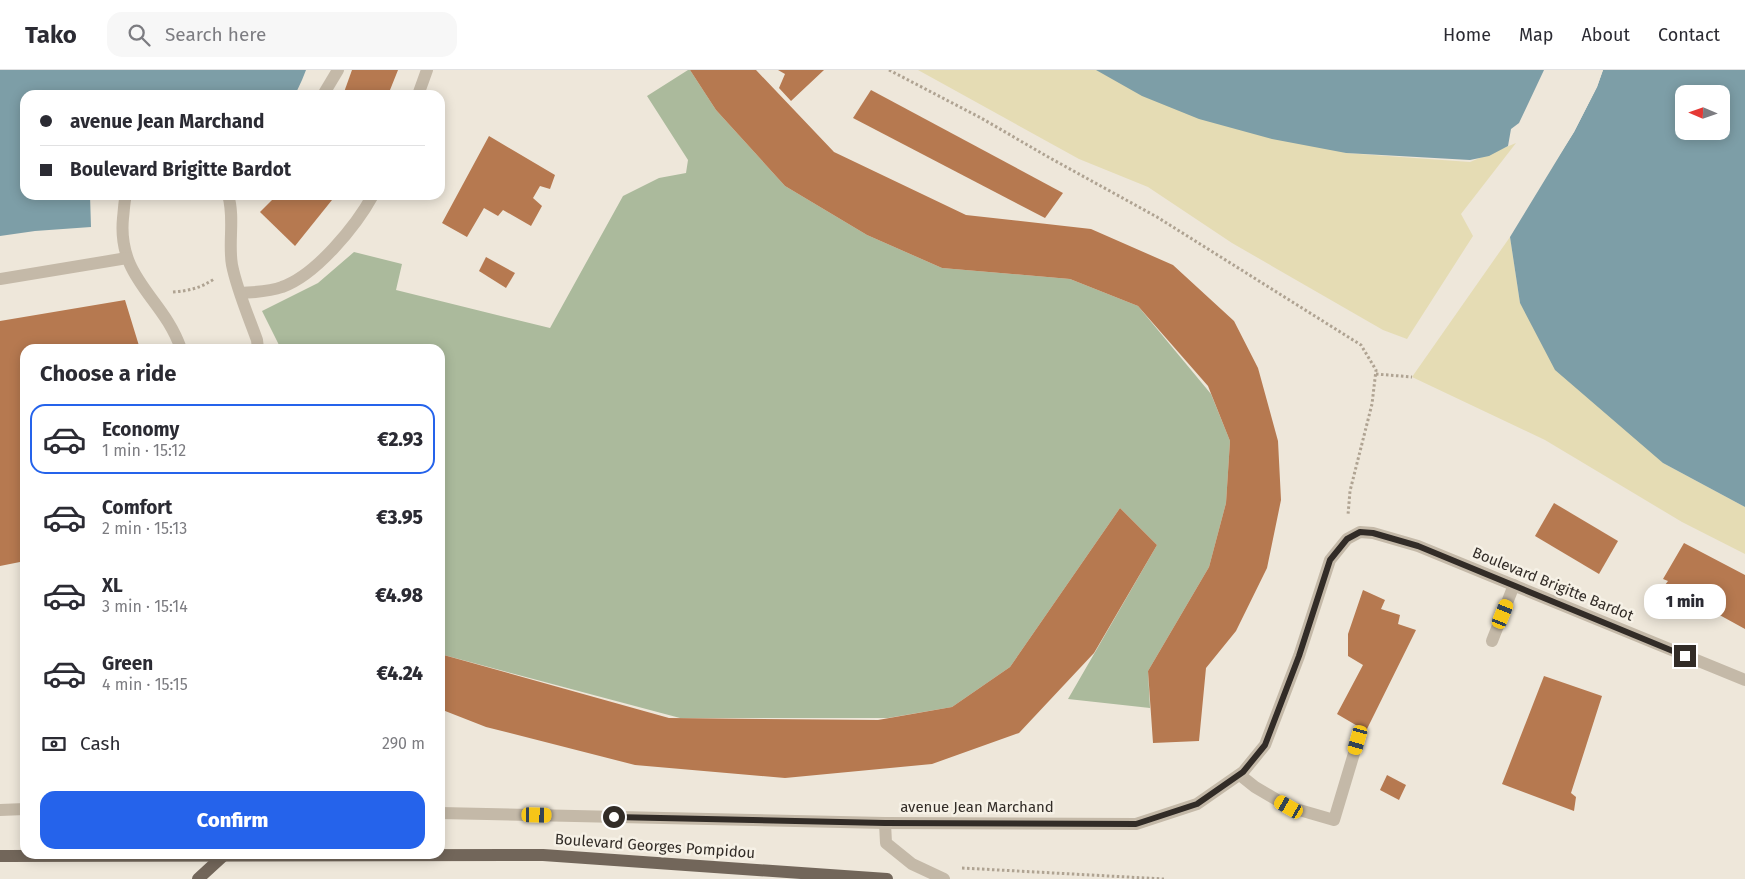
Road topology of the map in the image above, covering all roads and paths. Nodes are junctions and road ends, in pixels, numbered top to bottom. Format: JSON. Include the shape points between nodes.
{"nodes":[{"id":1,"x":338,"y":70,"type":"edge"},
{"id":2,"x":427,"y":70,"type":"edge"},
{"id":3,"x":889,"y":70,"type":"edge"},
{"id":4,"x":326,"y":90,"type":"edge"},
{"id":5,"x":420,"y":90,"type":"edge"},
{"id":6,"x":125,"y":200,"type":"edge"},
{"id":7,"x":229,"y":200,"type":"edge"},
{"id":8,"x":370,"y":200,"type":"edge"},
{"id":9,"x":127,"y":258,"type":"junction"},
{"id":10,"x":232,"y":263,"type":"junction"},
{"id":11,"x":0,"y":279,"type":"edge"},
{"id":12,"x":145,"y":289,"type":"junction"},
{"id":13,"x":241,"y":293,"type":"junction"},
{"id":14,"x":178,"y":344,"type":"edge"},
{"id":15,"x":256,"y":344,"type":"edge"},
{"id":16,"x":1376,"y":374,"type":"junction"},
{"id":17,"x":1412,"y":376,"type":"dead end"},
{"id":18,"x":1347,"y":539,"type":"junction"},
{"id":19,"x":1514,"y":586,"type":"junction"},
{"id":20,"x":1492,"y":641,"type":"dead end"},
{"id":21,"x":1745,"y":680,"type":"edge"},
{"id":22,"x":1358,"y":740,"type":"dead end"},
{"id":23,"x":1240,"y":775,"type":"junction"},
{"id":24,"x":20,"y":809,"type":"edge"},
{"id":25,"x":0,"y":810,"type":"edge"},
{"id":26,"x":445,"y":813,"type":"edge"},
{"id":27,"x":885,"y":823,"type":"junction"},
{"id":28,"x":445,"y":855,"type":"edge"},
{"id":29,"x":0,"y":856,"type":"edge"},
{"id":30,"x":20,"y":856,"type":"edge"},
{"id":31,"x":219,"y":859,"type":"edge"},
{"id":32,"x":198,"y":879,"type":"edge"},
{"id":33,"x":887,"y":879,"type":"edge"},
{"id":34,"x":944,"y":879,"type":"edge"}],
"edges":[{"from":1,"to":4,"type":"street"},
{"from":2,"to":5,"type":"street"},
{"from":3,"to":16,"type":"path","via":[[1157,217],[1361,345]]},
{"from":6,"to":9,"type":"street","via":[[122,228]]},
{"from":7,"to":10,"type":"street"},
{"from":8,"to":13,"type":"street","via":[[333,249],[306,274],[283,287]]},
{"from":9,"to":11,"type":"street"},
{"from":9,"to":12,"type":"street"},
{"from":10,"to":12,"type":"path","via":[[220,276],[198,288],[175,292]]},
{"from":10,"to":13,"type":"street"},
{"from":12,"to":14,"type":"street"},
{"from":13,"to":15,"type":"street"},
{"from":16,"to":17,"type":"path"},
{"from":16,"to":18,"type":"path","via":[[1372,404],[1350,491]]},
{"from":18,"to":19,"type":"street","name":"Boulevard Brigitte Bardot","via":[[1360,532],[1373,533],[1418,546]]},
{"from":18,"to":23,"type":"street","name":"avenue Jean Marchand","via":[[1330,560],[1299,656],[1265,745]]},
{"from":19,"to":20,"type":"street"},
{"from":19,"to":21,"type":"street","name":"Boulevard Brigitte Bardot"},
{"from":22,"to":23,"type":"street","via":[[1334,820],[1289,807]]},
{"from":23,"to":27,"type":"street","name":"avenue Jean Marchand","via":[[1197,804],[1136,824]]},
{"from":24,"to":25,"type":"street"},
{"from":26,"to":27,"type":"street","name":"avenue Jean Marchand"},
{"from":27,"to":34,"type":"street","via":[[886,842],[912,864]]},
{"from":28,"to":33,"type":"main road","name":"Boulevard Georges Pompidou","via":[[543,855]]},
{"from":29,"to":30,"type":"main road","name":"Boulevard Georges Pompidou"},
{"from":31,"to":32,"type":"main road"}]}
